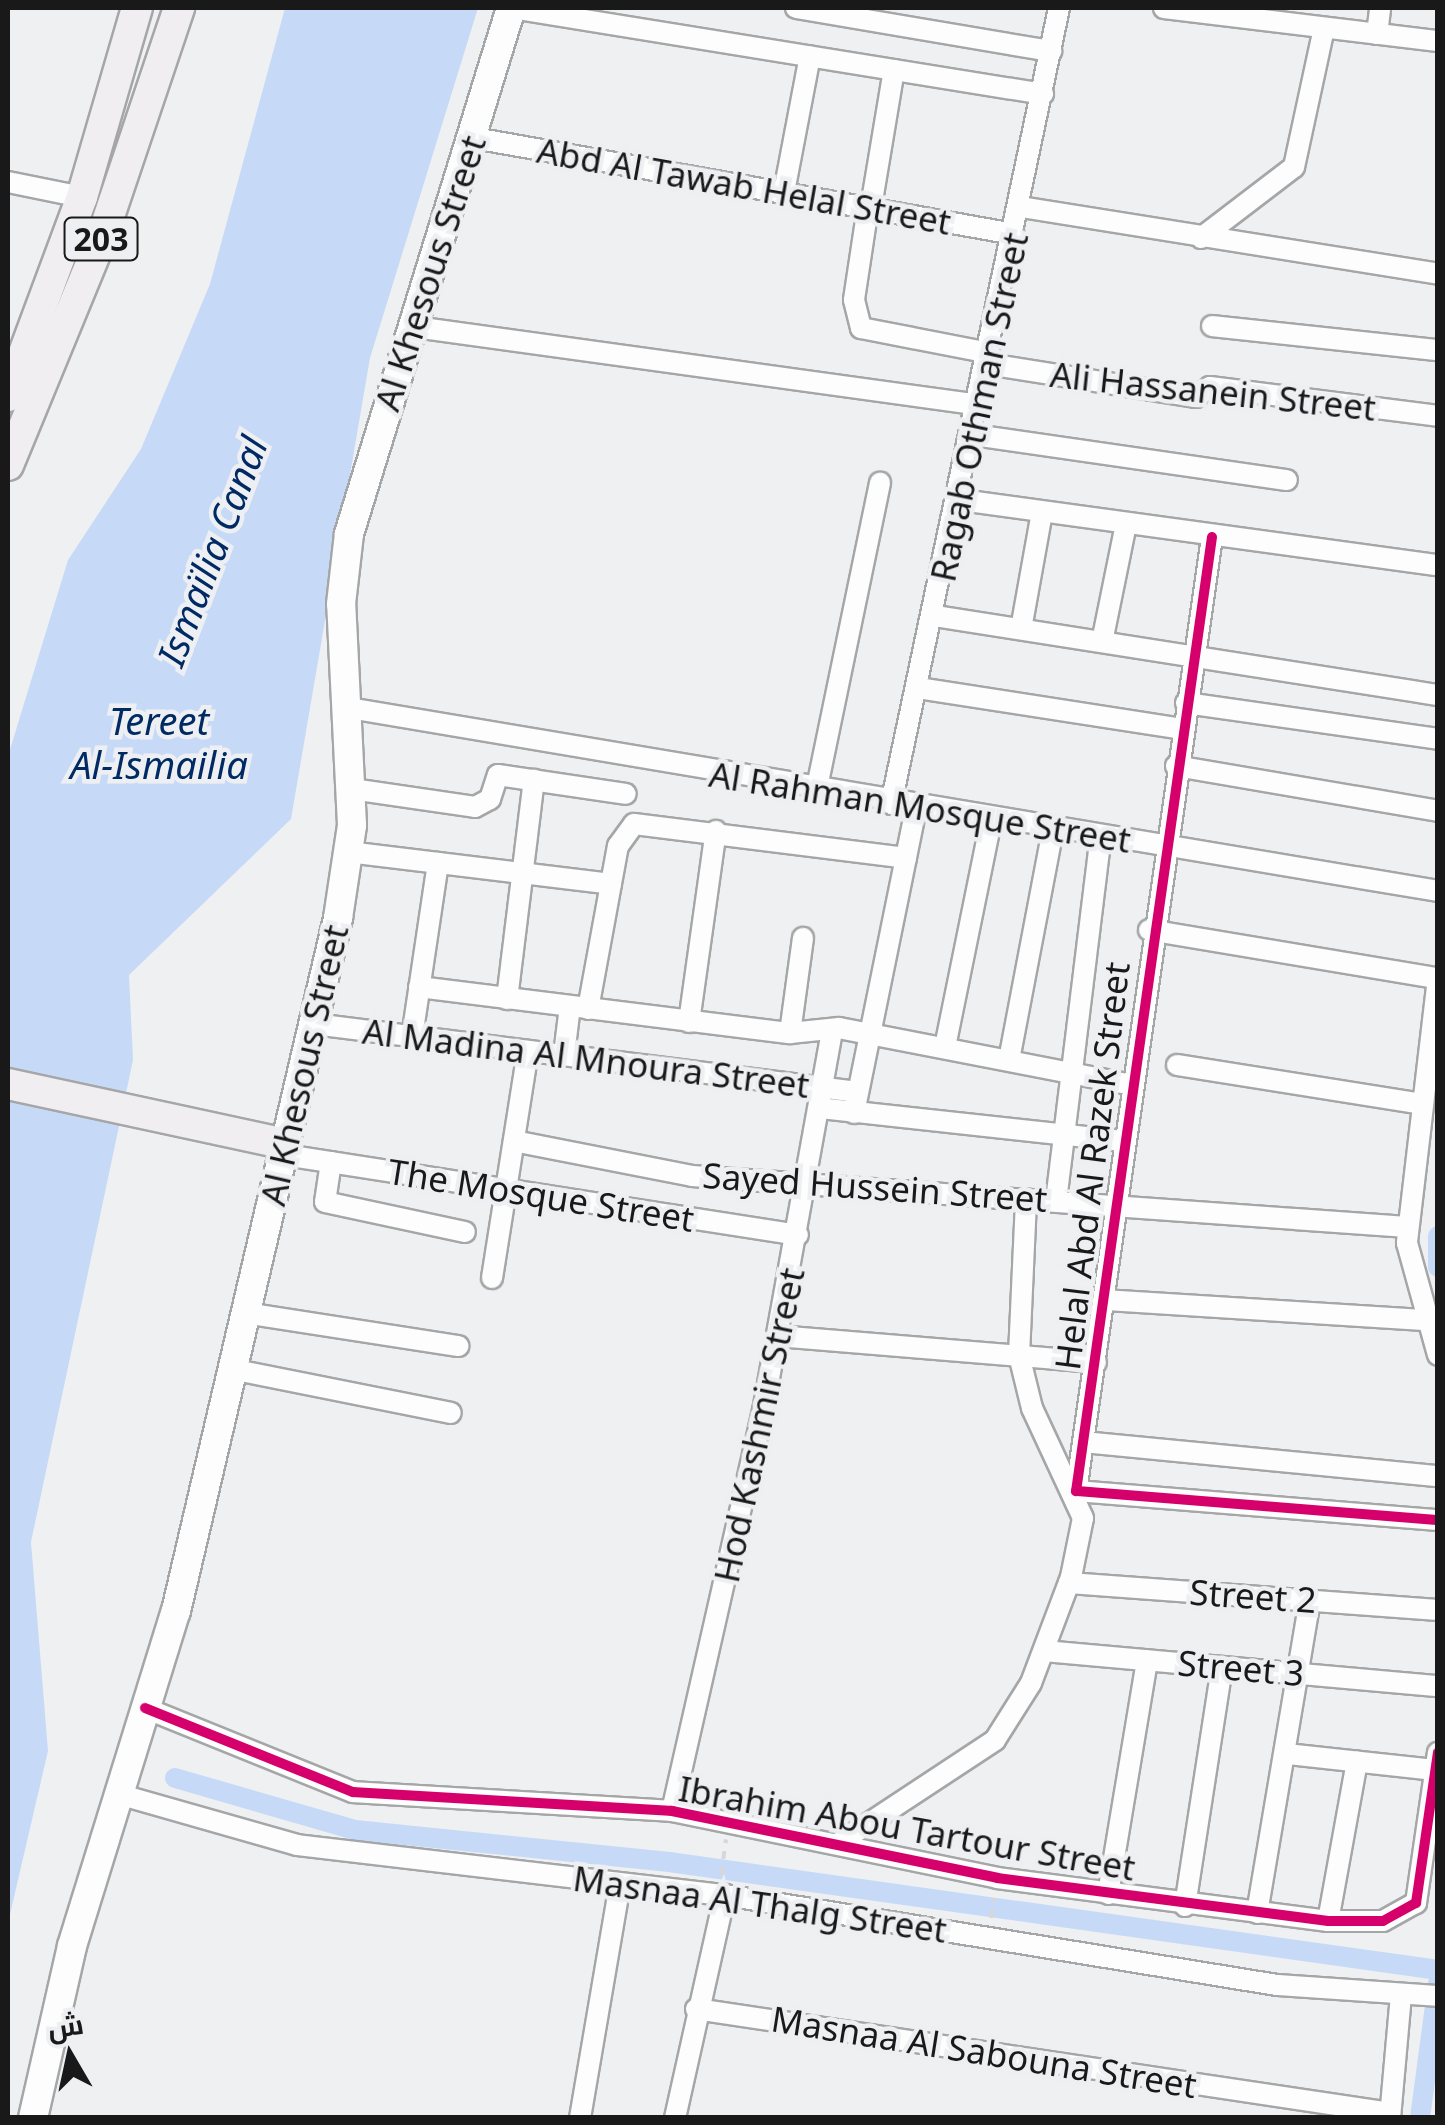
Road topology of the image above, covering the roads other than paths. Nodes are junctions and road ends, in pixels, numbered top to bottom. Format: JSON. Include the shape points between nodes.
{"nodes":[{"id":1,"x":137,"y":8,"type":"edge"},
{"id":2,"x":179,"y":8,"type":"edge"},
{"id":3,"x":511,"y":8,"type":"edge"},
{"id":4,"x":796,"y":8,"type":"edge"},
{"id":5,"x":1059,"y":8,"type":"edge"},
{"id":6,"x":1164,"y":8,"type":"edge"},
{"id":7,"x":1380,"y":8,"type":"edge"},
{"id":8,"x":1232,"y":12,"type":"edge"},
{"id":9,"x":1319,"y":21,"type":"edge"},
{"id":10,"x":1377,"y":34,"type":"junction"},
{"id":11,"x":1438,"y":41,"type":"edge"},
{"id":12,"x":1052,"y":51,"type":"junction"},
{"id":13,"x":810,"y":56,"type":"junction"},
{"id":14,"x":894,"y":70,"type":"junction"},
{"id":15,"x":1043,"y":94,"type":"junction"},
{"id":16,"x":474,"y":138,"type":"junction"},
{"id":17,"x":8,"y":182,"type":"edge"},
{"id":18,"x":784,"y":192,"type":"junction"},
{"id":19,"x":82,"y":197,"type":"junction"},
{"id":20,"x":870,"y":207,"type":"junction"},
{"id":21,"x":1021,"y":207,"type":"junction"},
{"id":22,"x":1014,"y":234,"type":"junction"},
{"id":23,"x":1201,"y":238,"type":"junction"},
{"id":24,"x":1438,"y":274,"type":"edge"},
{"id":25,"x":1212,"y":326,"type":"dead end"},
{"id":26,"x":415,"y":327,"type":"junction"},
{"id":27,"x":1438,"y":350,"type":"edge"},
{"id":28,"x":989,"y":359,"type":"junction"},
{"id":29,"x":8,"y":396,"type":"edge"},
{"id":30,"x":980,"y":405,"type":"junction"},
{"id":31,"x":1438,"y":416,"type":"edge"},
{"id":32,"x":974,"y":435,"type":"junction"},
{"id":33,"x":8,"y":465,"type":"edge"},
{"id":34,"x":1287,"y":480,"type":"dead end"},
{"id":35,"x":880,"y":483,"type":"dead end"},
{"id":36,"x":961,"y":500,"type":"junction"},
{"id":37,"x":1042,"y":512,"type":"junction"},
{"id":38,"x":1126,"y":524,"type":"junction"},
{"id":39,"x":1212,"y":537,"type":"junction"},
{"id":40,"x":1438,"y":565,"type":"edge"},
{"id":41,"x":935,"y":616,"type":"junction"},
{"id":42,"x":1021,"y":629,"type":"junction"},
{"id":43,"x":1102,"y":642,"type":"junction"},
{"id":44,"x":1194,"y":656,"type":"junction"},
{"id":45,"x":918,"y":688,"type":"junction"},
{"id":46,"x":1438,"y":695,"type":"edge"},
{"id":47,"x":1186,"y":703,"type":"junction"},
{"id":48,"x":349,"y":708,"type":"junction"},
{"id":49,"x":1182,"y":730,"type":"junction"},
{"id":50,"x":1438,"y":739,"type":"edge"},
{"id":51,"x":1176,"y":766,"type":"junction"},
{"id":52,"x":534,"y":780,"type":"junction"},
{"id":53,"x":352,"y":789,"type":"junction"},
{"id":54,"x":816,"y":792,"type":"junction"},
{"id":55,"x":626,"y":794,"type":"dead end"},
{"id":56,"x":890,"y":804,"type":"junction"},
{"id":57,"x":916,"y":808,"type":"junction"},
{"id":58,"x":1438,"y":811,"type":"edge"},
{"id":59,"x":992,"y":820,"type":"junction"},
{"id":60,"x":1053,"y":830,"type":"junction"},
{"id":61,"x":716,"y":831,"type":"junction"},
{"id":62,"x":1101,"y":837,"type":"junction"},
{"id":63,"x":1163,"y":847,"type":"junction"},
{"id":64,"x":348,"y":852,"type":"junction"},
{"id":65,"x":906,"y":858,"type":"junction"},
{"id":66,"x":438,"y":863,"type":"junction"},
{"id":67,"x":524,"y":874,"type":"junction"},
{"id":68,"x":611,"y":884,"type":"junction"},
{"id":69,"x":1438,"y":891,"type":"edge"},
{"id":70,"x":1149,"y":930,"type":"junction"},
{"id":71,"x":803,"y":938,"type":"dead end"},
{"id":72,"x":1437,"y":978,"type":"edge"},
{"id":73,"x":419,"y":987,"type":"junction"},
{"id":74,"x":507,"y":998,"type":"junction"},
{"id":75,"x":579,"y":1008,"type":"junction"},
{"id":76,"x":689,"y":1022,"type":"junction"},
{"id":77,"x":314,"y":1024,"type":"junction"},
{"id":78,"x":834,"y":1032,"type":"junction"},
{"id":79,"x":790,"y":1033,"type":"junction"},
{"id":80,"x":870,"y":1033,"type":"junction"},
{"id":81,"x":412,"y":1037,"type":"junction"},
{"id":82,"x":945,"y":1047,"type":"junction"},
{"id":83,"x":528,"y":1051,"type":"junction"},
{"id":84,"x":564,"y":1055,"type":"junction"},
{"id":85,"x":1009,"y":1060,"type":"junction"},
{"id":86,"x":1177,"y":1065,"type":"dead end"},
{"id":87,"x":1072,"y":1073,"type":"junction"},
{"id":88,"x":8,"y":1084,"type":"edge"},
{"id":89,"x":1131,"y":1085,"type":"junction"},
{"id":90,"x":820,"y":1098,"type":"junction"},
{"id":91,"x":856,"y":1102,"type":"junction"},
{"id":92,"x":1423,"y":1104,"type":"junction"},
{"id":93,"x":1064,"y":1133,"type":"junction"},
{"id":94,"x":514,"y":1140,"type":"junction"},
{"id":95,"x":1124,"y":1140,"type":"junction"},
{"id":96,"x":286,"y":1149,"type":"junction"},
{"id":97,"x":331,"y":1162,"type":"junction"},
{"id":98,"x":805,"y":1186,"type":"junction"},
{"id":99,"x":506,"y":1190,"type":"junction"},
{"id":100,"x":1026,"y":1199,"type":"junction"},
{"id":101,"x":1056,"y":1201,"type":"junction"},
{"id":102,"x":1120,"y":1205,"type":"junction"},
{"id":103,"x":1407,"y":1227,"type":"junction"},
{"id":104,"x":465,"y":1232,"type":"dead end"},
{"id":105,"x":798,"y":1234,"type":"junction"},
{"id":106,"x":492,"y":1278,"type":"dead end"},
{"id":107,"x":1105,"y":1300,"type":"junction"},
{"id":108,"x":245,"y":1313,"type":"junction"},
{"id":109,"x":1425,"y":1320,"type":"junction"},
{"id":110,"x":778,"y":1336,"type":"junction"},
{"id":111,"x":458,"y":1346,"type":"dead end"},
{"id":112,"x":1020,"y":1355,"type":"junction"},
{"id":113,"x":1438,"y":1355,"type":"edge"},
{"id":114,"x":1096,"y":1362,"type":"junction"},
{"id":115,"x":232,"y":1370,"type":"junction"},
{"id":116,"x":451,"y":1413,"type":"dead end"},
{"id":117,"x":1083,"y":1442,"type":"junction"},
{"id":118,"x":1438,"y":1476,"type":"edge"},
{"id":119,"x":1076,"y":1491,"type":"junction"},
{"id":120,"x":1438,"y":1520,"type":"edge"},
{"id":121,"x":1069,"y":1583,"type":"junction"},
{"id":122,"x":1310,"y":1600,"type":"junction"},
{"id":123,"x":1438,"y":1610,"type":"edge"},
{"id":124,"x":1044,"y":1651,"type":"junction"},
{"id":125,"x":1147,"y":1660,"type":"junction"},
{"id":126,"x":1222,"y":1667,"type":"junction"},
{"id":127,"x":1300,"y":1674,"type":"junction"},
{"id":128,"x":1438,"y":1686,"type":"edge"},
{"id":129,"x":146,"y":1708,"type":"junction"},
{"id":130,"x":1288,"y":1754,"type":"junction"},
{"id":131,"x":1357,"y":1762,"type":"junction"},
{"id":132,"x":1436,"y":1762,"type":"edge"},
{"id":133,"x":118,"y":1794,"type":"junction"},
{"id":134,"x":672,"y":1811,"type":"junction"},
{"id":135,"x":839,"y":1843,"type":"junction"},
{"id":136,"x":620,"y":1884,"type":"junction"},
{"id":137,"x":722,"y":1888,"type":"junction"},
{"id":138,"x":1108,"y":1894,"type":"junction"},
{"id":139,"x":1185,"y":1906,"type":"junction"},
{"id":140,"x":1257,"y":1913,"type":"junction"},
{"id":141,"x":1328,"y":1920,"type":"junction"},
{"id":142,"x":1404,"y":1994,"type":"junction"},
{"id":143,"x":1438,"y":1996,"type":"edge"},
{"id":144,"x":696,"y":2009,"type":"junction"},
{"id":145,"x":1390,"y":2116,"type":"edge"},
{"id":146,"x":33,"y":2118,"type":"edge"},
{"id":147,"x":580,"y":2118,"type":"edge"},
{"id":148,"x":675,"y":2118,"type":"edge"}],
"edges":[{"from":1,"to":19,"type":"main road","number":"203"},
{"from":2,"to":33,"type":"main road","number":"203","via":[[102,237]]},
{"from":3,"to":13,"type":"street"},
{"from":3,"to":16,"type":"main road","name":"Al Khesous Street"},
{"from":4,"to":12,"type":"street"},
{"from":5,"to":12,"type":"street","name":"Ragab Othman Street"},
{"from":6,"to":8,"type":"street"},
{"from":7,"to":10,"type":"street"},
{"from":8,"to":9,"type":"street"},
{"from":9,"to":10,"type":"street"},
{"from":9,"to":23,"type":"street","via":[[1294,166]]},
{"from":10,"to":11,"type":"street"},
{"from":12,"to":15,"type":"street","name":"Ragab Othman Street"},
{"from":13,"to":14,"type":"street"},
{"from":13,"to":18,"type":"street"},
{"from":14,"to":15,"type":"street"},
{"from":14,"to":20,"type":"street"},
{"from":15,"to":21,"type":"street","name":"Ragab Othman Street"},
{"from":16,"to":18,"type":"street","name":"Abd Al Tawab Helal Street"},
{"from":16,"to":26,"type":"main road","name":"Al Khesous Street"},
{"from":17,"to":19,"type":"street"},
{"from":18,"to":20,"type":"street","name":"Abd Al Tawab Helal Street"},
{"from":19,"to":29,"type":"main road","number":"203"},
{"from":20,"to":22,"type":"street","name":"Abd Al Tawab Helal Street"},
{"from":20,"to":28,"type":"street","name":"Ali Hassanein Street","via":[[854,300],[862,328]]},
{"from":21,"to":22,"type":"street","name":"Ragab Othman Street"},
{"from":21,"to":23,"type":"street"},
{"from":22,"to":28,"type":"street","name":"Ragab Othman Street"},
{"from":23,"to":24,"type":"street"},
{"from":25,"to":27,"type":"street"},
{"from":26,"to":30,"type":"street"},
{"from":26,"to":48,"type":"main road","name":"Al Khesous Street","via":[[342,567]]},
{"from":28,"to":30,"type":"street","name":"Ragab Othman Street"},
{"from":28,"to":31,"type":"street","name":"Ali Hassanein Street","via":[[1196,396],[1210,387]]},
{"from":30,"to":32,"type":"street","name":"Ragab Othman Street"},
{"from":32,"to":34,"type":"street"},
{"from":32,"to":36,"type":"street","name":"Ragab Othman Street"},
{"from":35,"to":54,"type":"street"},
{"from":36,"to":37,"type":"street"},
{"from":36,"to":41,"type":"street","name":"Ragab Othman Street"},
{"from":37,"to":38,"type":"street"},
{"from":37,"to":42,"type":"street"},
{"from":38,"to":39,"type":"street"},
{"from":38,"to":43,"type":"street"},
{"from":39,"to":40,"type":"street","via":[[1249,540],[1264,534]]},
{"from":39,"to":44,"type":"street","name":"Helal Abd Al Razek Street"},
{"from":41,"to":42,"type":"street"},
{"from":41,"to":45,"type":"street","name":"Ragab Othman Street"},
{"from":42,"to":43,"type":"street"},
{"from":43,"to":44,"type":"street"},
{"from":44,"to":46,"type":"street"},
{"from":44,"to":47,"type":"street","name":"Helal Abd Al Razek Street"},
{"from":45,"to":49,"type":"street"},
{"from":45,"to":56,"type":"street","name":"Ragab Othman Street"},
{"from":47,"to":49,"type":"street","name":"Helal Abd Al Razek Street"},
{"from":47,"to":50,"type":"street"},
{"from":48,"to":53,"type":"main road","name":"Al Khesous Street"},
{"from":48,"to":54,"type":"street","name":"Al Rahman Mosque Street"},
{"from":49,"to":51,"type":"street","name":"Helal Abd Al Razek Street"},
{"from":51,"to":58,"type":"street"},
{"from":51,"to":63,"type":"street","name":"Helal Abd Al Razek Street"},
{"from":52,"to":53,"type":"street","via":[[496,776],[490,799],[474,806]]},
{"from":52,"to":55,"type":"street"},
{"from":52,"to":67,"type":"street"},
{"from":53,"to":64,"type":"main road","name":"Al Khesous Street"},
{"from":54,"to":56,"type":"street","name":"Al Rahman Mosque Street"},
{"from":56,"to":57,"type":"street","name":"Al Rahman Mosque Street"},
{"from":57,"to":59,"type":"street","name":"Al Rahman Mosque Street"},
{"from":57,"to":65,"type":"street"},
{"from":59,"to":60,"type":"street","name":"Al Rahman Mosque Street"},
{"from":59,"to":82,"type":"street"},
{"from":60,"to":62,"type":"street","name":"Al Rahman Mosque Street"},
{"from":60,"to":85,"type":"street"},
{"from":61,"to":65,"type":"street"},
{"from":61,"to":68,"type":"street","via":[[642,822],[623,835]]},
{"from":61,"to":76,"type":"street"},
{"from":62,"to":63,"type":"street","name":"Al Rahman Mosque Street"},
{"from":62,"to":87,"type":"street"},
{"from":63,"to":69,"type":"street","name":"Al Rahman Mosque Street"},
{"from":63,"to":70,"type":"street","name":"Helal Abd Al Razek Street"},
{"from":64,"to":66,"type":"street"},
{"from":64,"to":77,"type":"main road","name":"Al Khesous Street"},
{"from":65,"to":80,"type":"street"},
{"from":66,"to":67,"type":"street"},
{"from":66,"to":73,"type":"street"},
{"from":67,"to":68,"type":"street"},
{"from":67,"to":74,"type":"street"},
{"from":68,"to":75,"type":"street"},
{"from":70,"to":72,"type":"street"},
{"from":70,"to":89,"type":"street","name":"Helal Abd Al Razek Street"},
{"from":71,"to":79,"type":"street"},
{"from":72,"to":92,"type":"street"},
{"from":73,"to":74,"type":"street"},
{"from":73,"to":81,"type":"street"},
{"from":74,"to":75,"type":"street"},
{"from":75,"to":76,"type":"street"},
{"from":75,"to":84,"type":"street"},
{"from":76,"to":79,"type":"street"},
{"from":77,"to":81,"type":"street","name":"Al Madina Al Mnoura Street"},
{"from":77,"to":96,"type":"main road","name":"Al Khesous Street"},
{"from":78,"to":79,"type":"street"},
{"from":78,"to":80,"type":"street"},
{"from":78,"to":90,"type":"street","name":"Hod Kashmir Street"},
{"from":80,"to":82,"type":"street"},
{"from":80,"to":91,"type":"street"},
{"from":81,"to":83,"type":"street","name":"Al Madina Al Mnoura Street"},
{"from":82,"to":85,"type":"street"},
{"from":83,"to":84,"type":"street","name":"Al Madina Al Mnoura Street"},
{"from":83,"to":94,"type":"street"},
{"from":84,"to":90,"type":"street","name":"Al Madina Al Mnoura Street"},
{"from":85,"to":87,"type":"street"},
{"from":86,"to":92,"type":"street"},
{"from":87,"to":89,"type":"street"},
{"from":87,"to":93,"type":"street"},
{"from":88,"to":96,"type":"main road"},
{"from":89,"to":95,"type":"street","name":"Helal Abd Al Razek Street"},
{"from":90,"to":91,"type":"street","name":"Al Madina Al Mnoura Street"},
{"from":90,"to":98,"type":"street","name":"Hod Kashmir Street"},
{"from":91,"to":93,"type":"street","name":"Al Madina Al Mnoura Street"},
{"from":92,"to":103,"type":"street"},
{"from":93,"to":95,"type":"street","name":"Al Madina Al Mnoura Street"},
{"from":93,"to":101,"type":"street"},
{"from":94,"to":98,"type":"street","name":"Sayed Hussein Street","via":[[692,1176]]},
{"from":94,"to":99,"type":"street"},
{"from":95,"to":102,"type":"street","name":"Helal Abd Al Razek Street"},
{"from":96,"to":97,"type":"street","name":"The Mosque Street"},
{"from":96,"to":108,"type":"main road","name":"Al Khesous Street"},
{"from":97,"to":99,"type":"street","name":"The Mosque Street"},
{"from":97,"to":104,"type":"street","via":[[326,1202]]},
{"from":98,"to":100,"type":"street","name":"Sayed Hussein Street"},
{"from":98,"to":105,"type":"street","name":"Hod Kashmir Street"},
{"from":99,"to":105,"type":"street","name":"The Mosque Street"},
{"from":99,"to":106,"type":"street"},
{"from":100,"to":101,"type":"street","name":"Sayed Hussein Street"},
{"from":100,"to":112,"type":"street"},
{"from":101,"to":102,"type":"street","name":"Sayed Hussein Street"},
{"from":102,"to":103,"type":"street","name":"Sayed Hussein Street"},
{"from":102,"to":107,"type":"street","name":"Helal Abd Al Razek Street"},
{"from":103,"to":109,"type":"street"},
{"from":105,"to":110,"type":"street","name":"Hod Kashmir Street"},
{"from":107,"to":109,"type":"street"},
{"from":107,"to":114,"type":"street","name":"Helal Abd Al Razek Street"},
{"from":108,"to":111,"type":"street"},
{"from":108,"to":115,"type":"main road","name":"Al Khesous Street"},
{"from":109,"to":113,"type":"street"},
{"from":110,"to":112,"type":"street"},
{"from":110,"to":134,"type":"street","name":"Hod Kashmir Street"},
{"from":112,"to":114,"type":"street"},
{"from":112,"to":119,"type":"street","via":[[1032,1408]]},
{"from":114,"to":117,"type":"street","name":"Helal Abd Al Razek Street"},
{"from":115,"to":116,"type":"street"},
{"from":115,"to":129,"type":"main road","name":"Al Khesous Street"},
{"from":117,"to":118,"type":"street"},
{"from":117,"to":119,"type":"street","name":"Helal Abd Al Razek Street"},
{"from":119,"to":120,"type":"street"},
{"from":119,"to":121,"type":"street","via":[[1082,1539]]},
{"from":121,"to":122,"type":"street","name":"Street 2"},
{"from":121,"to":124,"type":"street"},
{"from":122,"to":123,"type":"street","name":"Street 2"},
{"from":122,"to":127,"type":"street"},
{"from":124,"to":125,"type":"street","name":"Street 3"},
{"from":124,"to":135,"type":"street","via":[[994,1740]]},
{"from":125,"to":126,"type":"street","name":"Street 3"},
{"from":125,"to":138,"type":"street"},
{"from":126,"to":127,"type":"street","name":"Street 3"},
{"from":126,"to":139,"type":"street"},
{"from":127,"to":128,"type":"street","name":"Street 3"},
{"from":127,"to":130,"type":"street"},
{"from":129,"to":133,"type":"main road","name":"Al Khesous Street"},
{"from":129,"to":134,"type":"street","name":"Ibrahim Abou Tartour Street","via":[[353,1792]]},
{"from":130,"to":131,"type":"street"},
{"from":130,"to":140,"type":"street"},
{"from":131,"to":132,"type":"street"},
{"from":131,"to":141,"type":"street"},
{"from":132,"to":141,"type":"street","name":"Ibrahim Abou Tartour Street","via":[[1422,1890],[1404,1915],[1384,1922]]},
{"from":133,"to":136,"type":"street","name":"Masnaa Al Thalg Street","via":[[297,1845]]},
{"from":133,"to":146,"type":"main road","name":"Al Khesous Street"},
{"from":134,"to":135,"type":"street","name":"Ibrahim Abou Tartour Street"},
{"from":135,"to":138,"type":"street","name":"Ibrahim Abou Tartour Street"},
{"from":136,"to":137,"type":"street","name":"Masnaa Al Thalg Street"},
{"from":136,"to":147,"type":"street"},
{"from":137,"to":142,"type":"street","name":"Masnaa Al Thalg Street","via":[[1277,1985]]},
{"from":137,"to":144,"type":"street"},
{"from":138,"to":139,"type":"street","name":"Ibrahim Abou Tartour Street"},
{"from":139,"to":140,"type":"street","name":"Ibrahim Abou Tartour Street"},
{"from":140,"to":141,"type":"street","name":"Ibrahim Abou Tartour Street"},
{"from":142,"to":143,"type":"street","name":"Masnaa Al Thalg Street"},
{"from":142,"to":145,"type":"street"},
{"from":144,"to":145,"type":"street","name":"Masnaa Al Sabouna Street"},
{"from":144,"to":148,"type":"street"}]}
